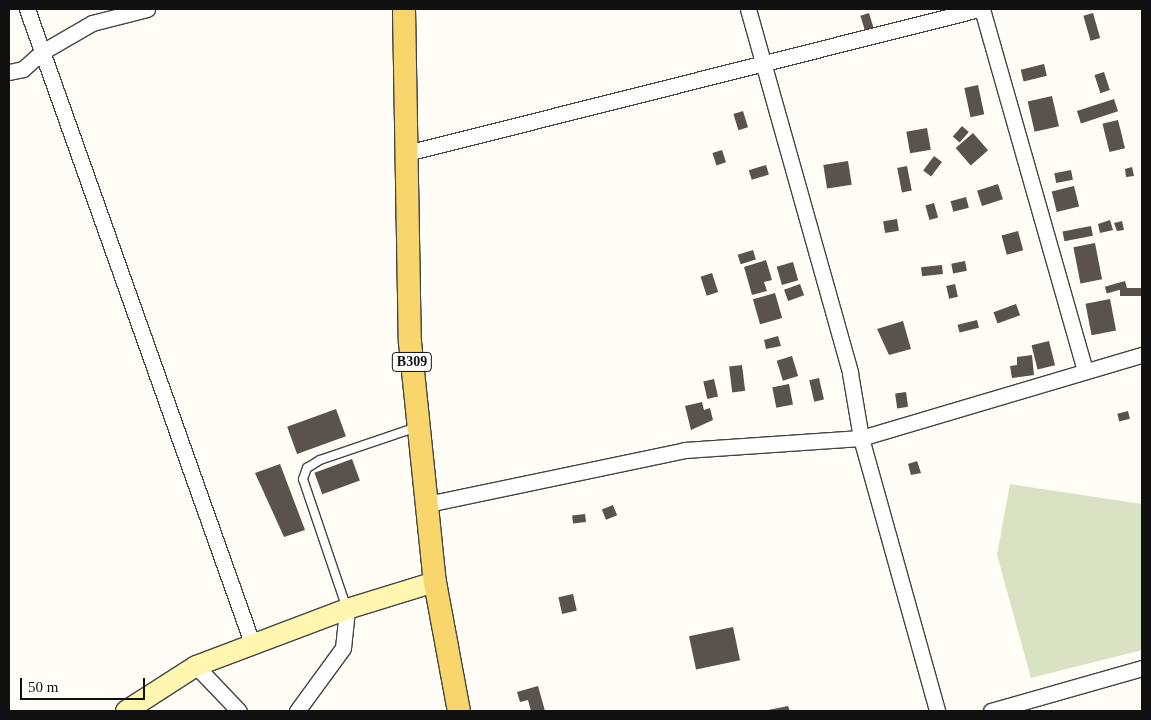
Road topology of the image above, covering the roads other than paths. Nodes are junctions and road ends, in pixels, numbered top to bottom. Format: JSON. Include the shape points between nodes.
{"nodes":[{"id":1,"x":27,"y":9,"type":"edge"},
{"id":2,"x":147,"y":9,"type":"edge"},
{"id":3,"x":404,"y":9,"type":"edge"},
{"id":4,"x":748,"y":9,"type":"edge"},
{"id":5,"x":981,"y":9,"type":"edge"},
{"id":6,"x":42,"y":52,"type":"junction"},
{"id":7,"x":764,"y":63,"type":"junction"},
{"id":8,"x":9,"y":72,"type":"edge"},
{"id":9,"x":406,"y":152,"type":"junction"},
{"id":10,"x":1142,"y":355,"type":"edge"},
{"id":11,"x":1085,"y":371,"type":"junction"},
{"id":12,"x":419,"y":426,"type":"junction"},
{"id":13,"x":861,"y":438,"type":"junction"},
{"id":14,"x":427,"y":504,"type":"junction"},
{"id":15,"x":435,"y":582,"type":"junction"},
{"id":16,"x":347,"y":609,"type":"junction"},
{"id":17,"x":252,"y":643,"type":"junction"},
{"id":18,"x":196,"y":666,"type":"junction"},
{"id":19,"x":1142,"y":668,"type":"edge"},
{"id":20,"x":126,"y":711,"type":"edge"},
{"id":21,"x":239,"y":711,"type":"edge"},
{"id":22,"x":297,"y":711,"type":"edge"},
{"id":23,"x":459,"y":711,"type":"edge"},
{"id":24,"x":937,"y":711,"type":"edge"},
{"id":25,"x":991,"y":711,"type":"edge"}],
"edges":[{"from":1,"to":6,"type":"street"},
{"from":2,"to":6,"type":"street","via":[[92,23]]},
{"from":3,"to":9,"type":"main road","number":"B309"},
{"from":4,"to":7,"type":"street"},
{"from":5,"to":7,"type":"street"},
{"from":5,"to":11,"type":"street"},
{"from":6,"to":8,"type":"street","via":[[23,69]]},
{"from":6,"to":17,"type":"street"},
{"from":7,"to":9,"type":"street"},
{"from":7,"to":13,"type":"street","via":[[850,373]]},
{"from":9,"to":12,"type":"main road","number":"B309","via":[[410,342]]},
{"from":10,"to":11,"type":"street"},
{"from":11,"to":13,"type":"street"},
{"from":12,"to":14,"type":"main road","number":"B309"},
{"from":12,"to":16,"type":"lane","via":[[320,460],[307,468],[302,479]]},
{"from":13,"to":14,"type":"street","via":[[685,450]]},
{"from":13,"to":24,"type":"street"},
{"from":14,"to":15,"type":"main road","number":"B309"},
{"from":15,"to":16,"type":"main road"},
{"from":15,"to":23,"type":"main road","number":"B309"},
{"from":16,"to":17,"type":"main road"},
{"from":16,"to":22,"type":"street","via":[[343,648]]},
{"from":17,"to":18,"type":"main road"},
{"from":18,"to":20,"type":"main road"},
{"from":18,"to":21,"type":"street"},
{"from":19,"to":25,"type":"street"}]}
